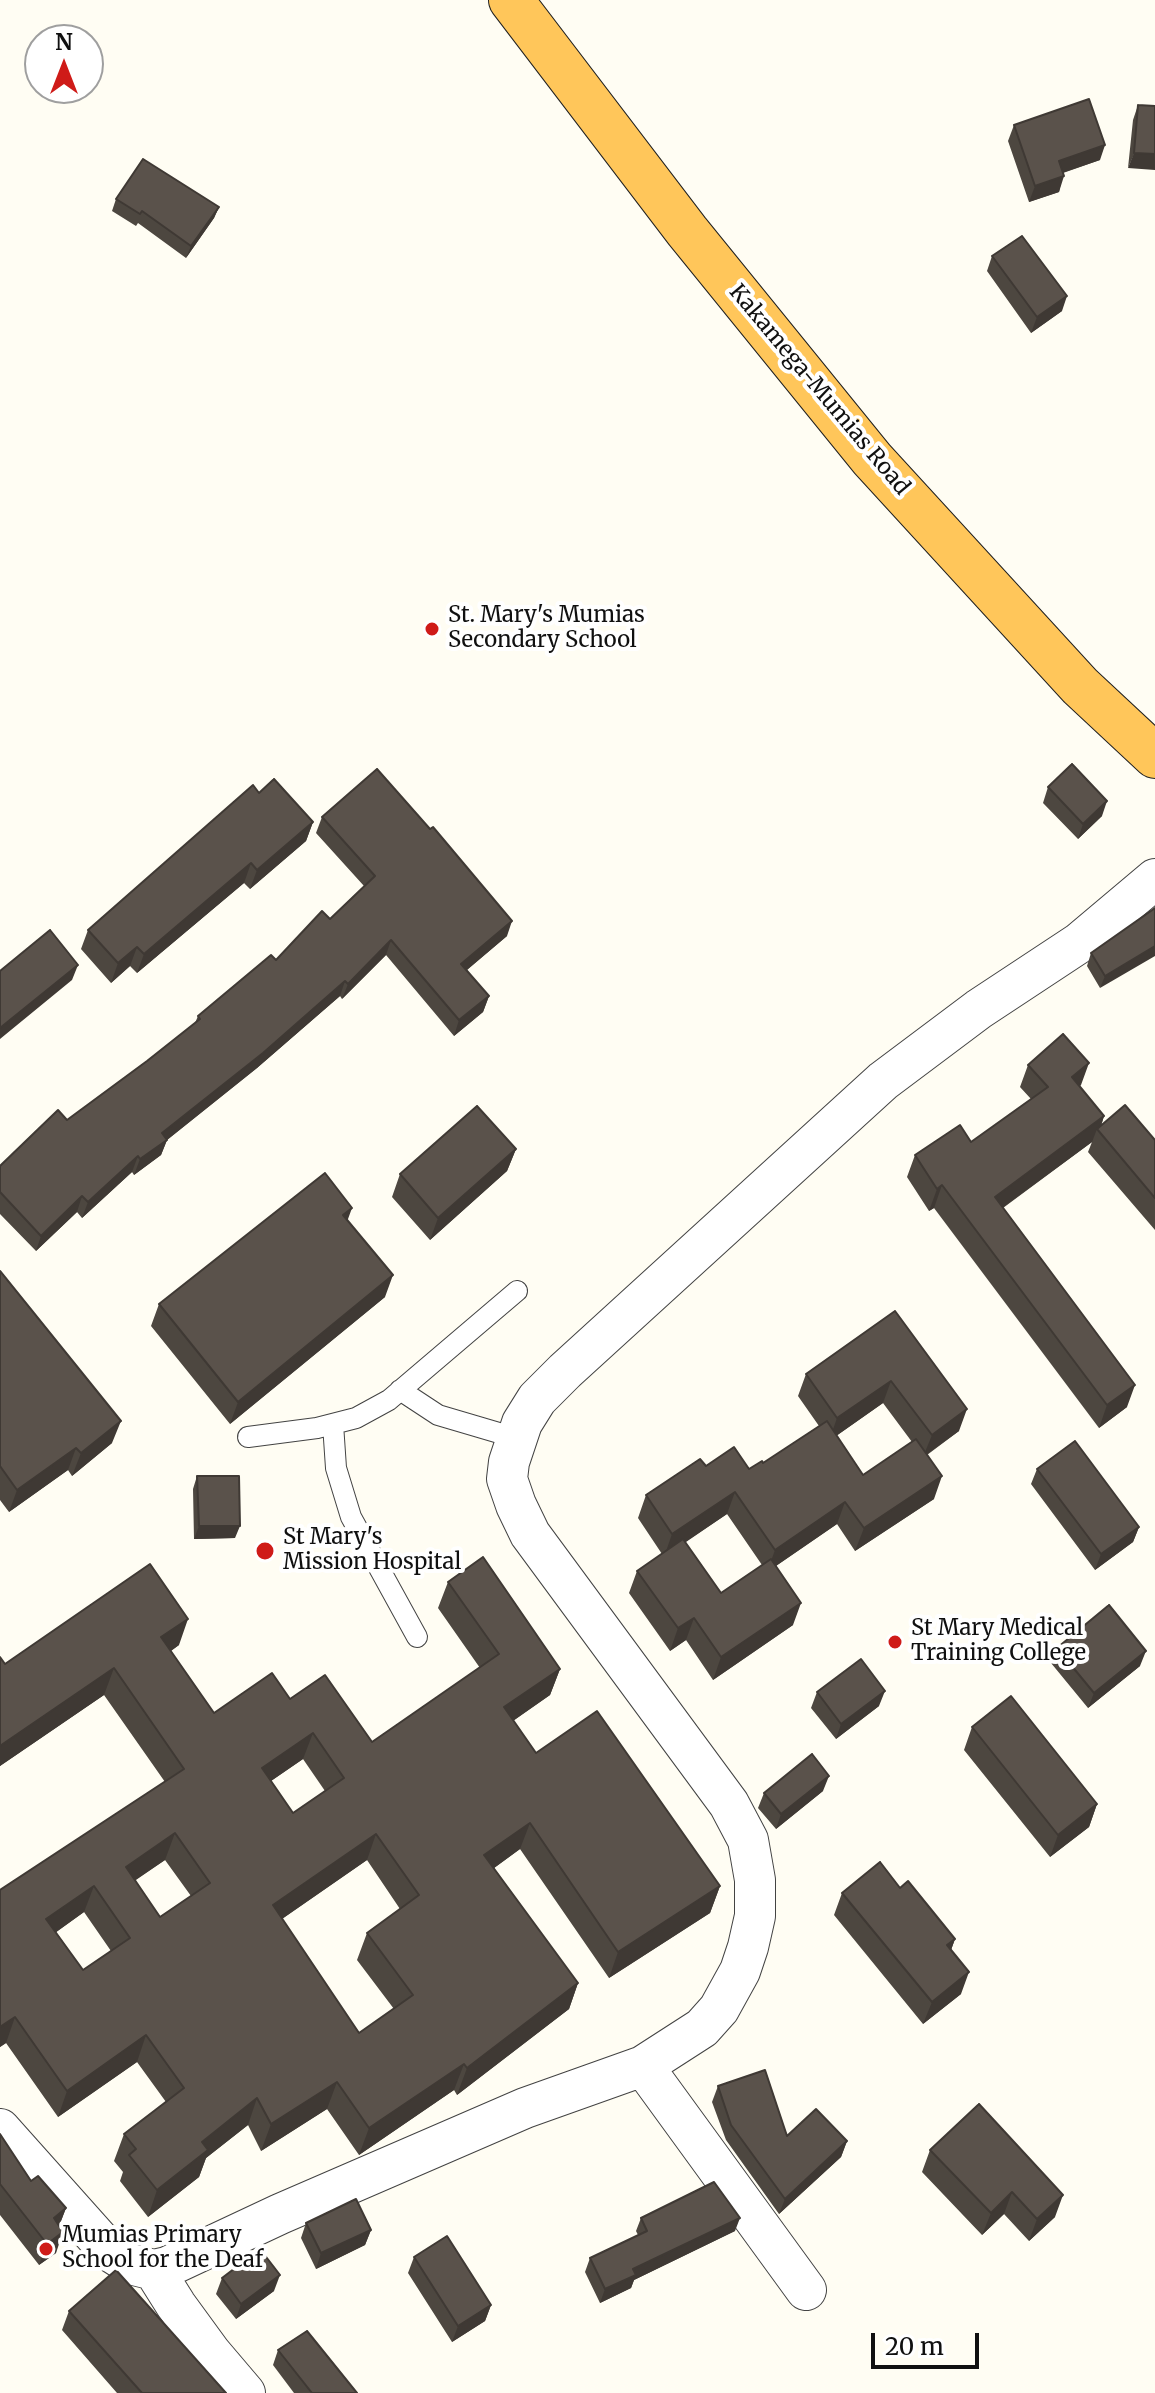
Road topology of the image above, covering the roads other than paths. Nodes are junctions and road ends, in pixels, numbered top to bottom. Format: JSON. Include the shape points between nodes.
{"nodes":[{"id":1,"x":511,"y":0,"type":"edge"},
{"id":2,"x":1155,"y":756,"type":"edge"},
{"id":3,"x":1155,"y":879,"type":"edge"},
{"id":4,"x":517,"y":1291,"type":"dead end"},
{"id":5,"x":400,"y":1390,"type":"junction"},
{"id":6,"x":333,"y":1424,"type":"junction"},
{"id":7,"x":248,"y":1437,"type":"dead end"},
{"id":8,"x":516,"y":1438,"type":"junction"},
{"id":9,"x":417,"y":1637,"type":"dead end"},
{"id":10,"x":643,"y":2066,"type":"junction"},
{"id":11,"x":0,"y":2129,"type":"edge"},
{"id":12,"x":154,"y":2270,"type":"junction"},
{"id":13,"x":806,"y":2290,"type":"dead end"},
{"id":14,"x":245,"y":2393,"type":"edge"}],
"edges":[{"from":1,"to":2,"type":"highway","name":"Kakamega-Mumias Road","via":[[687,231],[872,459],[1080,686]]},
{"from":3,"to":8,"type":"street","via":[[1079,943],[883,1081],[565,1371],[537,1399]]},
{"from":4,"to":5,"type":"lane"},
{"from":5,"to":6,"type":"lane","via":[[356,1418]]},
{"from":5,"to":8,"type":"lane","via":[[438,1415]]},
{"from":6,"to":7,"type":"lane"},
{"from":6,"to":9,"type":"lane","via":[[336,1468],[351,1517]]},
{"from":8,"to":10,"type":"street","via":[[507,1479],[530,1534],[729,1804],[753,1862],[755,1916],[740,1971],[702,2028]]},
{"from":10,"to":12,"type":"street","via":[[525,2108]]},
{"from":10,"to":13,"type":"street"},
{"from":11,"to":12,"type":"street","via":[[108,2250],[130,2264]]},
{"from":12,"to":14,"type":"street"}]}
